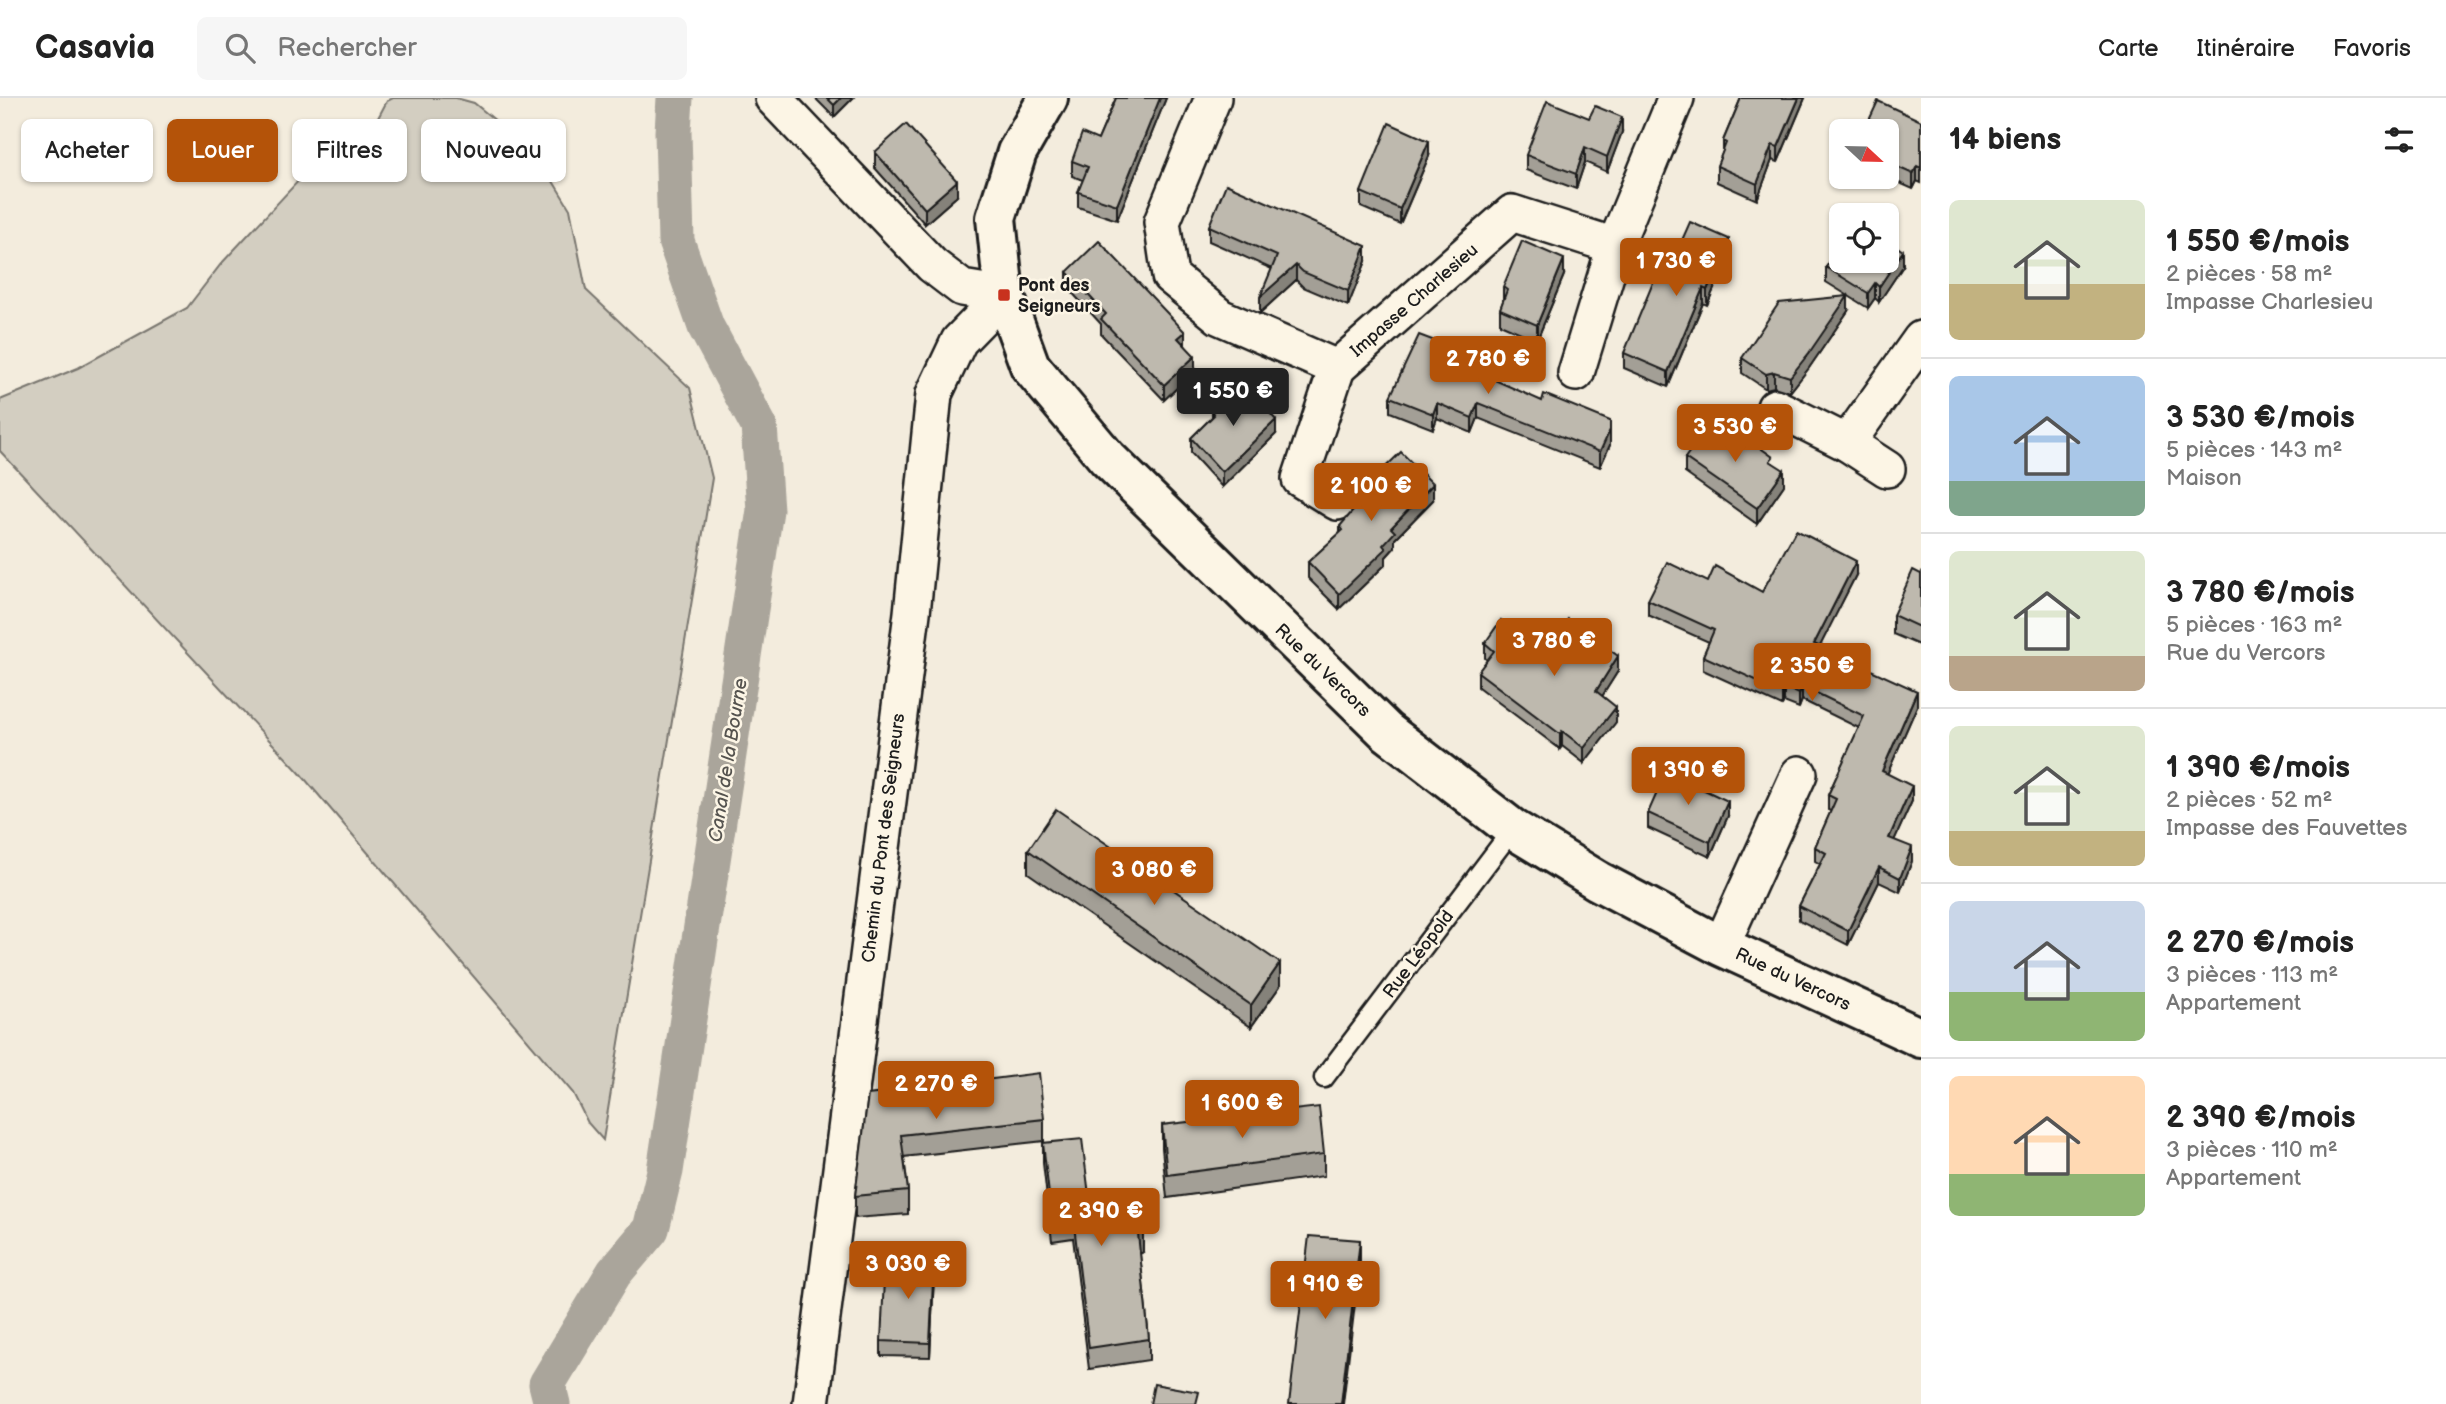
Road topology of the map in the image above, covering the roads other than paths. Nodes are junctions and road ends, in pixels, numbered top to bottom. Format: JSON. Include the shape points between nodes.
{"nodes":[{"id":1,"x":773,"y":98,"type":"edge"},
{"id":2,"x":1048,"y":98,"type":"edge"},
{"id":3,"x":1213,"y":98,"type":"edge"},
{"id":4,"x":1676,"y":98,"type":"edge"},
{"id":5,"x":1615,"y":246,"type":"junction"},
{"id":6,"x":1004,"y":295,"type":"junction"},
{"id":7,"x":1921,"y":339,"type":"edge"},
{"id":8,"x":1337,"y":368,"type":"junction"},
{"id":9,"x":1576,"y":373,"type":"dead end"},
{"id":10,"x":1775,"y":407,"type":"dead end"},
{"id":11,"x":1847,"y":443,"type":"junction"},
{"id":12,"x":1887,"y":469,"type":"dead end"},
{"id":13,"x":1337,"y":502,"type":"dead end"},
{"id":14,"x":1799,"y":774,"type":"dead end"},
{"id":15,"x":1513,"y":829,"type":"junction"},
{"id":16,"x":1721,"y":946,"type":"junction"},
{"id":17,"x":1921,"y":1038,"type":"edge"},
{"id":18,"x":1324,"y":1079,"type":"dead end"},
{"id":19,"x":811,"y":1404,"type":"edge"}],
"edges":[{"from":1,"to":6,"type":"street","via":[[932,265],[961,288]]},
{"from":2,"to":6,"type":"street","name":"Rue du Vercors","via":[[1017,152],[996,218]]},
{"from":3,"to":8,"type":"street","name":"Impasse Charlesieu","via":[[1162,222],[1170,276],[1220,317]]},
{"from":4,"to":5,"type":"street"},
{"from":5,"to":8,"type":"street","name":"Impasse Charlesieu","via":[[1512,213]]},
{"from":5,"to":9,"type":"street"},
{"from":6,"to":15,"type":"street","name":"Rue du Vercors","via":[[1030,366],[1107,458],[1386,731]]},
{"from":6,"to":19,"type":"street","name":"Chemin du Pont des Seigneurs","via":[[959,341],[934,394],[912,613]]},
{"from":7,"to":11,"type":"street"},
{"from":8,"to":13,"type":"street","via":[[1300,478]]},
{"from":10,"to":11,"type":"street"},
{"from":11,"to":12,"type":"street"},
{"from":14,"to":16,"type":"street"},
{"from":15,"to":16,"type":"street","name":"Rue du Vercors","via":[[1598,881]]},
{"from":15,"to":18,"type":"lane","name":"Rue Léopold"},
{"from":16,"to":17,"type":"street","name":"Rue du Vercors"}]}
